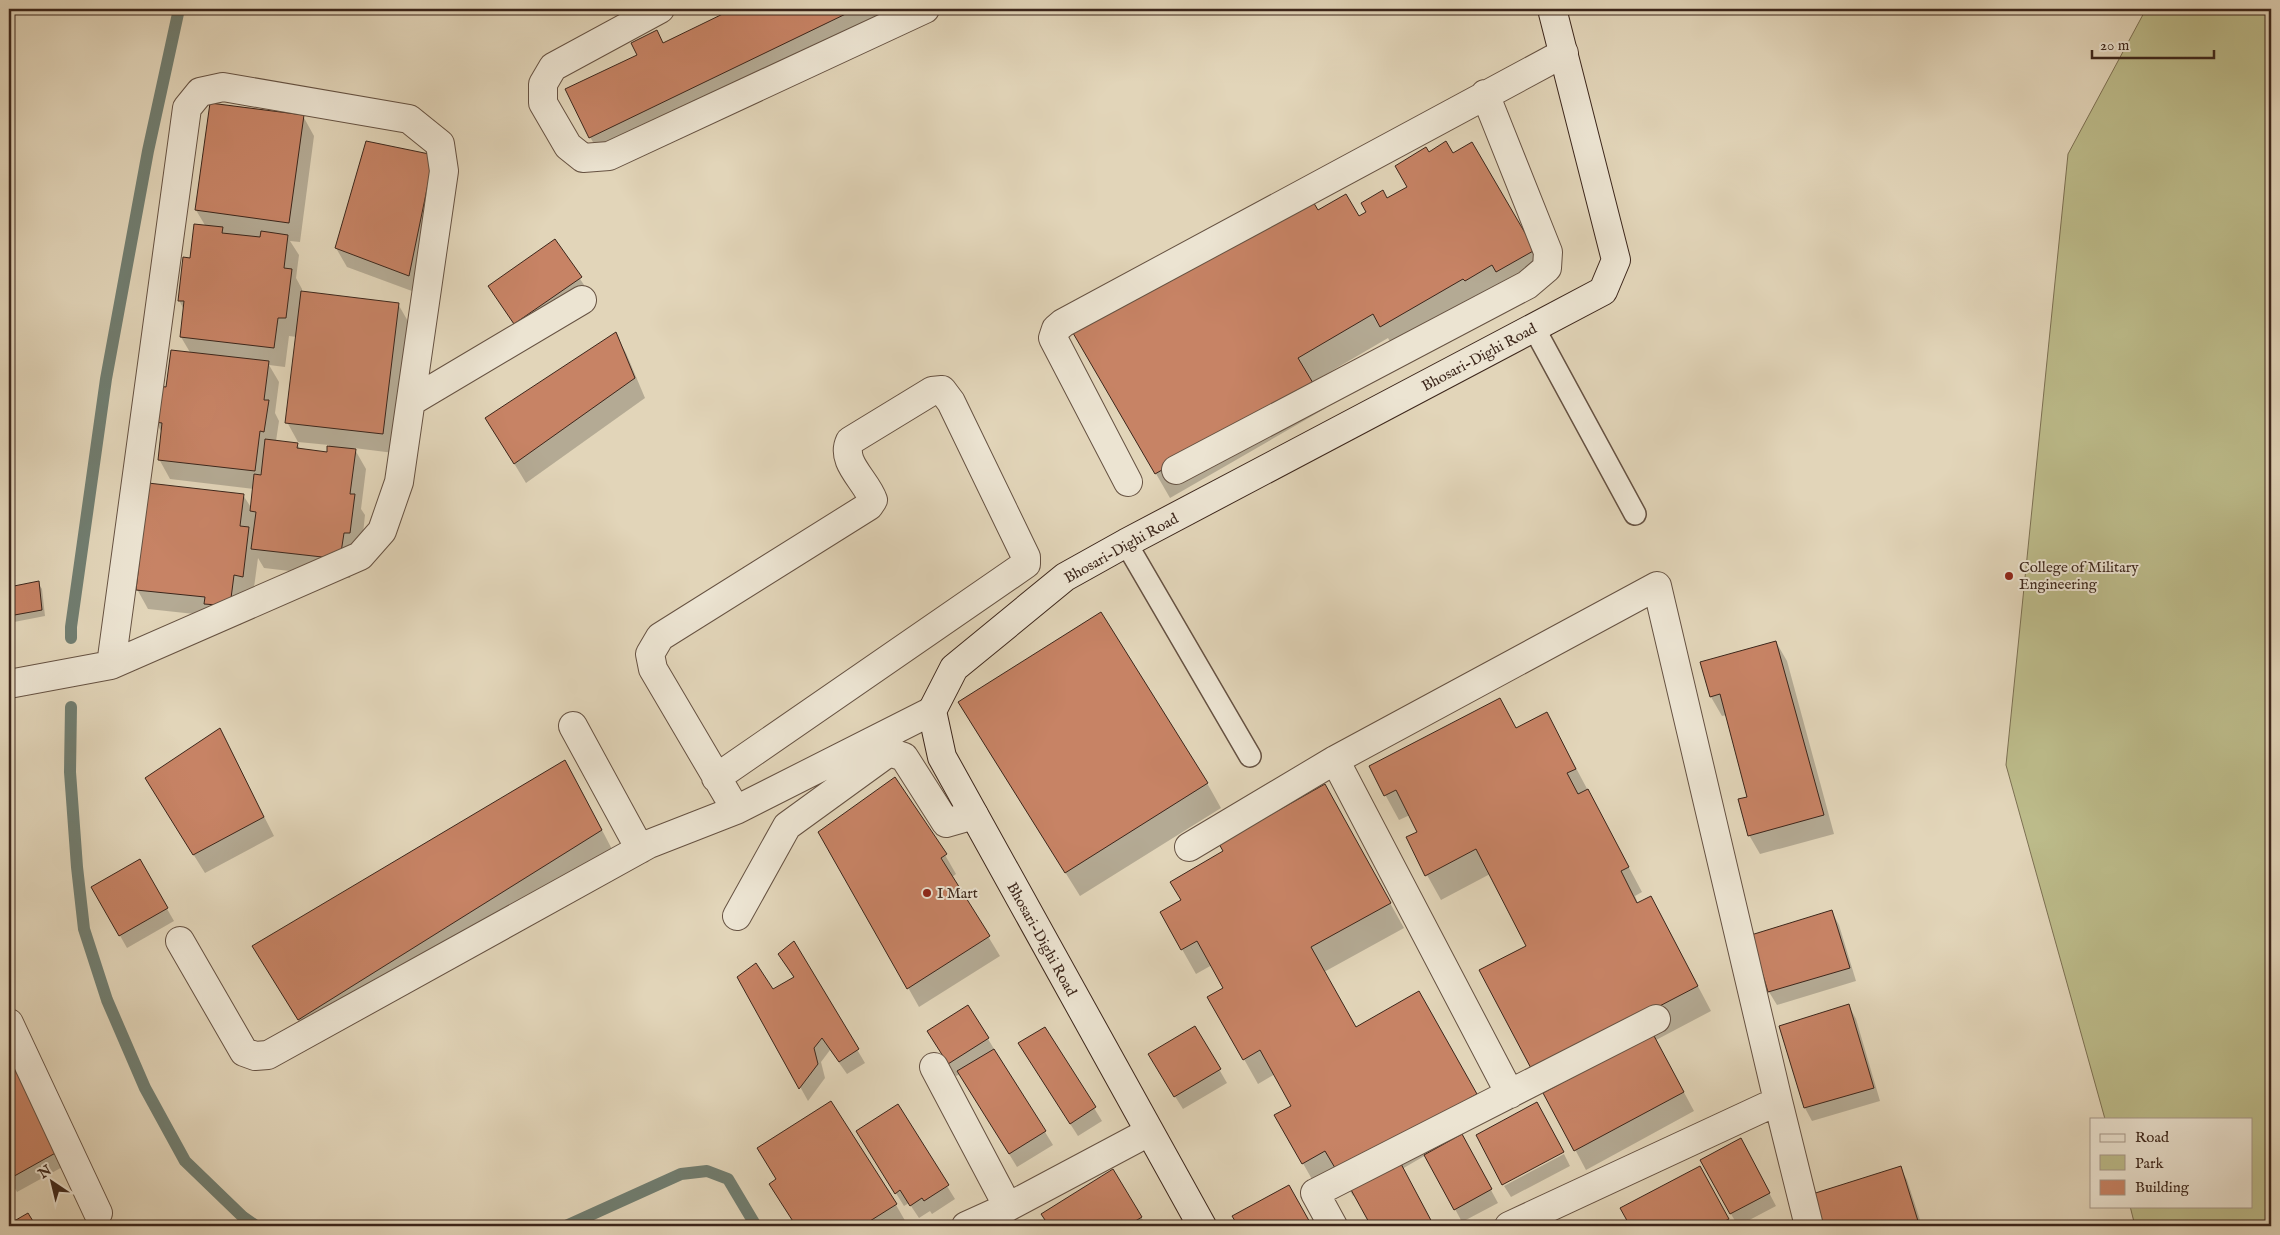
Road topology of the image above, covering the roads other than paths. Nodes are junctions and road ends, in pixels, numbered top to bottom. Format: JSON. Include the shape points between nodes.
{"nodes":[{"id":1,"x":660,"y":9,"type":"edge"},
{"id":2,"x":924,"y":9,"type":"edge"},
{"id":3,"x":1552,"y":9,"type":"edge"},
{"id":4,"x":1564,"y":53,"type":"junction"},
{"id":5,"x":1485,"y":94,"type":"junction"},
{"id":6,"x":582,"y":300,"type":"dead end"},
{"id":7,"x":1534,"y":328,"type":"junction"},
{"id":8,"x":412,"y":401,"type":"junction"},
{"id":9,"x":1176,"y":470,"type":"dead end"},
{"id":10,"x":1128,"y":482,"type":"dead end"},
{"id":11,"x":1635,"y":514,"type":"dead end"},
{"id":12,"x":1126,"y":543,"type":"junction"},
{"id":13,"x":111,"y":665,"type":"junction"},
{"id":14,"x":9,"y":684,"type":"edge"},
{"id":15,"x":932,"y":711,"type":"junction"},
{"id":16,"x":573,"y":726,"type":"dead end"},
{"id":17,"x":1250,"y":756,"type":"dead end"},
{"id":18,"x":1335,"y":760,"type":"junction"},
{"id":19,"x":716,"y":778,"type":"junction"},
{"id":20,"x":736,"y":810,"type":"junction"},
{"id":21,"x":974,"y":816,"type":"junction"},
{"id":22,"x":1190,"y":847,"type":"dead end"},
{"id":23,"x":640,"y":849,"type":"junction"},
{"id":24,"x":737,"y":916,"type":"dead end"},
{"id":25,"x":180,"y":941,"type":"dead end"},
{"id":26,"x":1656,"y":1019,"type":"dead end"},
{"id":27,"x":9,"y":1023,"type":"edge"},
{"id":28,"x":934,"y":1067,"type":"dead end"},
{"id":29,"x":1510,"y":1094,"type":"junction"},
{"id":30,"x":1778,"y":1101,"type":"junction"},
{"id":31,"x":1149,"y":1132,"type":"junction"},
{"id":32,"x":1008,"y":1207,"type":"junction"},
{"id":33,"x":98,"y":1213,"type":"dead end"},
{"id":34,"x":966,"y":1226,"type":"edge"},
{"id":35,"x":1202,"y":1226,"type":"edge"},
{"id":36,"x":1333,"y":1226,"type":"edge"},
{"id":37,"x":1509,"y":1226,"type":"edge"},
{"id":38,"x":1809,"y":1226,"type":"edge"}],
"edges":[{"from":1,"to":2,"type":"street","via":[[553,67],[543,84],[543,103],[568,146],[584,158],[609,156]]},
{"from":3,"to":4,"type":"street","name":"Bhosari-Dighi Road"},
{"from":4,"to":5,"type":"street"},
{"from":4,"to":7,"type":"street","name":"Bhosari-Dighi Road","via":[[1616,260],[1603,291]]},
{"from":5,"to":9,"type":"street","via":[[1548,252],[1547,268],[1527,285]]},
{"from":5,"to":10,"type":"street","via":[[1056,330],[1053,338]]},
{"from":6,"to":8,"type":"street"},
{"from":7,"to":11,"type":"lane"},
{"from":7,"to":12,"type":"street","name":"Bhosari-Dighi Road"},
{"from":8,"to":13,"type":"street","via":[[399,482],[382,531],[360,556]]},
{"from":8,"to":13,"type":"street","via":[[444,171],[440,144],[409,119],[223,87],[200,92],[187,108]]},
{"from":12,"to":15,"type":"street","name":"Bhosari-Dighi Road","via":[[1065,577],[954,668]]},
{"from":12,"to":17,"type":"lane"},
{"from":13,"to":14,"type":"street"},
{"from":15,"to":20,"type":"street"},
{"from":15,"to":21,"type":"street","name":"Bhosari-Dighi Road","via":[[942,757]]},
{"from":16,"to":23,"type":"street"},
{"from":18,"to":22,"type":"street"},
{"from":18,"to":29,"type":"street"},
{"from":18,"to":30,"type":"street","via":[[1657,586]]},
{"from":19,"to":19,"type":"street","via":[[653,669],[650,654],[660,637],[869,506],[873,500],[870,491],[847,457],[845,449],[850,440],[932,391],[942,390],[968,436],[1026,557],[1026,564]]},
{"from":19,"to":20,"type":"street"},
{"from":20,"to":23,"type":"street"},
{"from":21,"to":24,"type":"street","via":[[946,823],[904,756],[888,752],[787,826]]},
{"from":21,"to":31,"type":"street","name":"Bhosari-Dighi Road"},
{"from":23,"to":25,"type":"street","via":[[268,1054],[255,1056],[244,1052]]},
{"from":26,"to":29,"type":"street"},
{"from":27,"to":33,"type":"street"},
{"from":28,"to":32,"type":"street"},
{"from":29,"to":36,"type":"street","via":[[1315,1193]]},
{"from":30,"to":37,"type":"street"},
{"from":30,"to":38,"type":"street"},
{"from":31,"to":32,"type":"street"},
{"from":31,"to":35,"type":"street","name":"Bhosari-Dighi Road"},
{"from":32,"to":34,"type":"street"}]}
